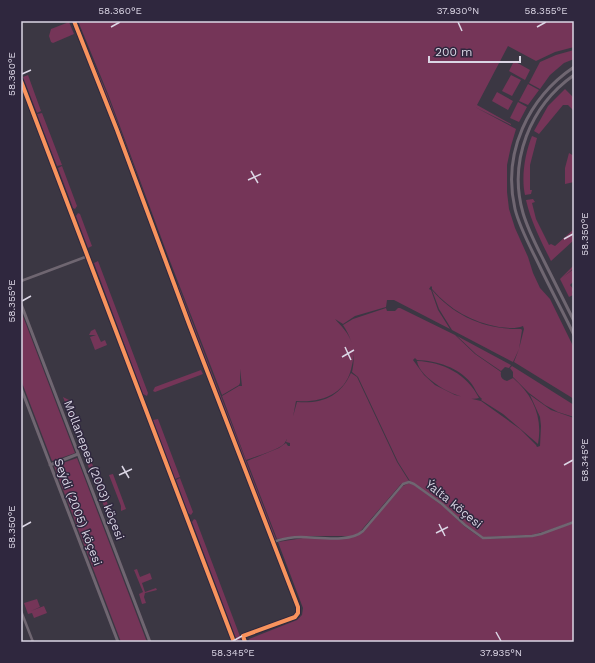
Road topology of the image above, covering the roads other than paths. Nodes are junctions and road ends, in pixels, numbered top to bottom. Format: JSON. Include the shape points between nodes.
{"nodes":[{"id":1,"x":74,"y":21,"type":"edge"},
{"id":2,"x":574,"y":67,"type":"edge"},
{"id":3,"x":574,"y":75,"type":"edge"},
{"id":4,"x":21,"y":81,"type":"edge"},
{"id":5,"x":522,"y":128,"type":"junction"},
{"id":6,"x":528,"y":131,"type":"junction"},
{"id":7,"x":520,"y":199,"type":"junction"},
{"id":8,"x":514,"y":200,"type":"junction"},
{"id":9,"x":88,"y":256,"type":"junction"},
{"id":10,"x":21,"y":281,"type":"edge"},
{"id":11,"x":557,"y":287,"type":"junction"},
{"id":12,"x":552,"y":290,"type":"junction"},
{"id":13,"x":21,"y":304,"type":"edge"},
{"id":14,"x":574,"y":320,"type":"edge"},
{"id":15,"x":574,"y":335,"type":"edge"},
{"id":16,"x":21,"y":388,"type":"edge"},
{"id":17,"x":78,"y":454,"type":"junction"},
{"id":18,"x":50,"y":465,"type":"junction"},
{"id":19,"x":574,"y":522,"type":"edge"},
{"id":20,"x":273,"y":542,"type":"junction"},
{"id":21,"x":21,"y":611,"type":"edge"},
{"id":22,"x":33,"y":642,"type":"edge"},
{"id":23,"x":118,"y":642,"type":"edge"},
{"id":24,"x":150,"y":642,"type":"edge"},
{"id":25,"x":234,"y":642,"type":"edge"},
{"id":26,"x":245,"y":642,"type":"edge"}],
"edges":[{"from":1,"to":20,"type":"street"},
{"from":2,"to":5,"type":"street","via":[[561,76],[535,104]]},
{"from":3,"to":6,"type":"street","via":[[547,99]]},
{"from":4,"to":9,"type":"street"},
{"from":5,"to":6,"type":"street"},
{"from":5,"to":8,"type":"street","via":[[513,161]]},
{"from":6,"to":7,"type":"street","via":[[520,162]]},
{"from":7,"to":8,"type":"street"},
{"from":7,"to":11,"type":"street","via":[[528,227]]},
{"from":8,"to":12,"type":"street","via":[[523,233]]},
{"from":9,"to":10,"type":"street"},
{"from":9,"to":25,"type":"street"},
{"from":11,"to":12,"type":"street"},
{"from":11,"to":14,"type":"street"},
{"from":12,"to":15,"type":"street"},
{"from":13,"to":17,"type":"street","name":"Mollanepes (2003) köçesi"},
{"from":16,"to":18,"type":"street","name":"Seýdi (2005) köçesi"},
{"from":17,"to":18,"type":"street"},
{"from":17,"to":24,"type":"street","name":"Mollanepes (2003) köçesi"},
{"from":18,"to":23,"type":"street","name":"Seýdi (2005) köçesi"},
{"from":19,"to":20,"type":"street","name":"Ýalta köçesi","via":[[537,535],[483,538],[442,504],[409,482],[403,484],[357,535],[297,537]]},
{"from":20,"to":26,"type":"street","via":[[298,613],[294,617],[243,636]]},
{"from":21,"to":22,"type":"street"}]}
